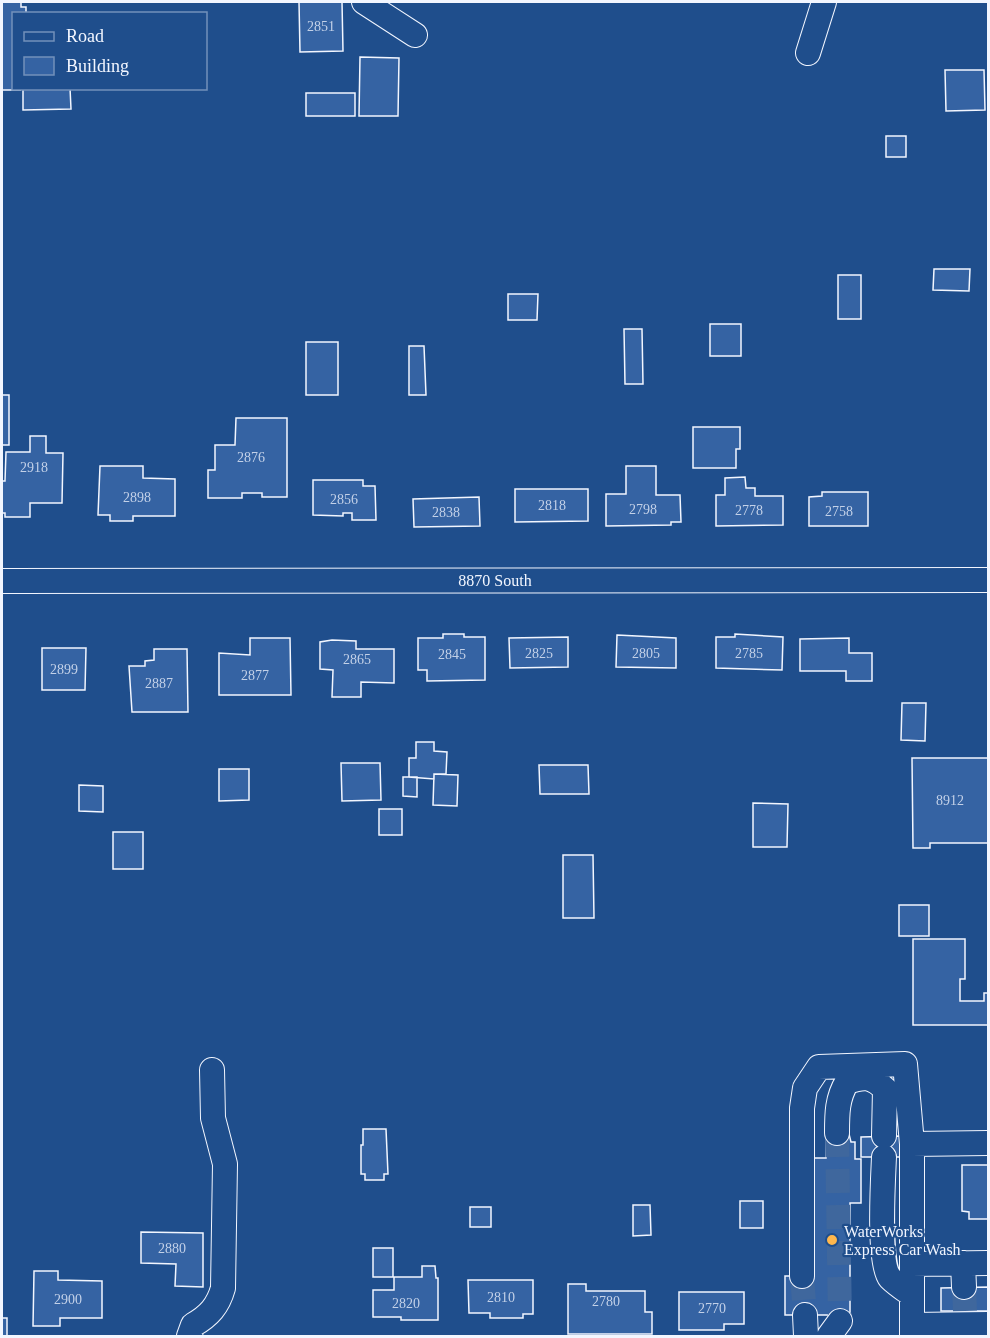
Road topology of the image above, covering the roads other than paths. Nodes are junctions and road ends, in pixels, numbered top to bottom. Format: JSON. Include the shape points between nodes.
{"nodes":[{"id":1,"x":364,"y":2,"type":"edge"},
{"id":2,"x":824,"y":2,"type":"edge"},
{"id":3,"x":415,"y":34,"type":"dead end"},
{"id":4,"x":808,"y":53,"type":"dead end"},
{"id":5,"x":988,"y":580,"type":"edge"},
{"id":6,"x":2,"y":581,"type":"edge"},
{"id":7,"x":212,"y":1070,"type":"dead end"},
{"id":8,"x":837,"y":1133,"type":"tunnel mouth"},
{"id":9,"x":887,"y":1143,"type":"junction"},
{"id":10,"x":988,"y":1143,"type":"edge"},
{"id":11,"x":963,"y":1263,"type":"junction"},
{"id":12,"x":988,"y":1263,"type":"edge"},
{"id":13,"x":912,"y":1264,"type":"junction"},
{"id":14,"x":802,"y":1276,"type":"tunnel mouth"},
{"id":15,"x":912,"y":1295,"type":"junction"},
{"id":16,"x":971,"y":1312,"type":"edge"},
{"id":17,"x":912,"y":1331,"type":"edge"},
{"id":18,"x":189,"y":1336,"type":"edge"}],
"edges":[{"from":1,"to":3,"type":"street"},
{"from":2,"to":4,"type":"street"},
{"from":5,"to":6,"type":"street","name":"8870 South"},
{"from":7,"to":18,"type":"street","via":[[213,1118],[225,1164],[222,1288],[219,1302],[193,1325]]},
{"from":8,"to":9,"type":"street","via":[[837,1110],[847,1082],[874,1079],[885,1089]]},
{"from":9,"to":10,"type":"street"},
{"from":9,"to":13,"type":"street"},
{"from":9,"to":14,"type":"street","via":[[905,1064],[819,1068],[805,1088],[802,1108]]},
{"from":9,"to":15,"type":"street","via":[[884,1267],[890,1278]]},
{"from":11,"to":12,"type":"street"},
{"from":11,"to":13,"type":"street"},
{"from":11,"to":16,"type":"street"},
{"from":13,"to":15,"type":"street"},
{"from":15,"to":17,"type":"street"},
{"from":16,"to":17,"type":"street"}]}
